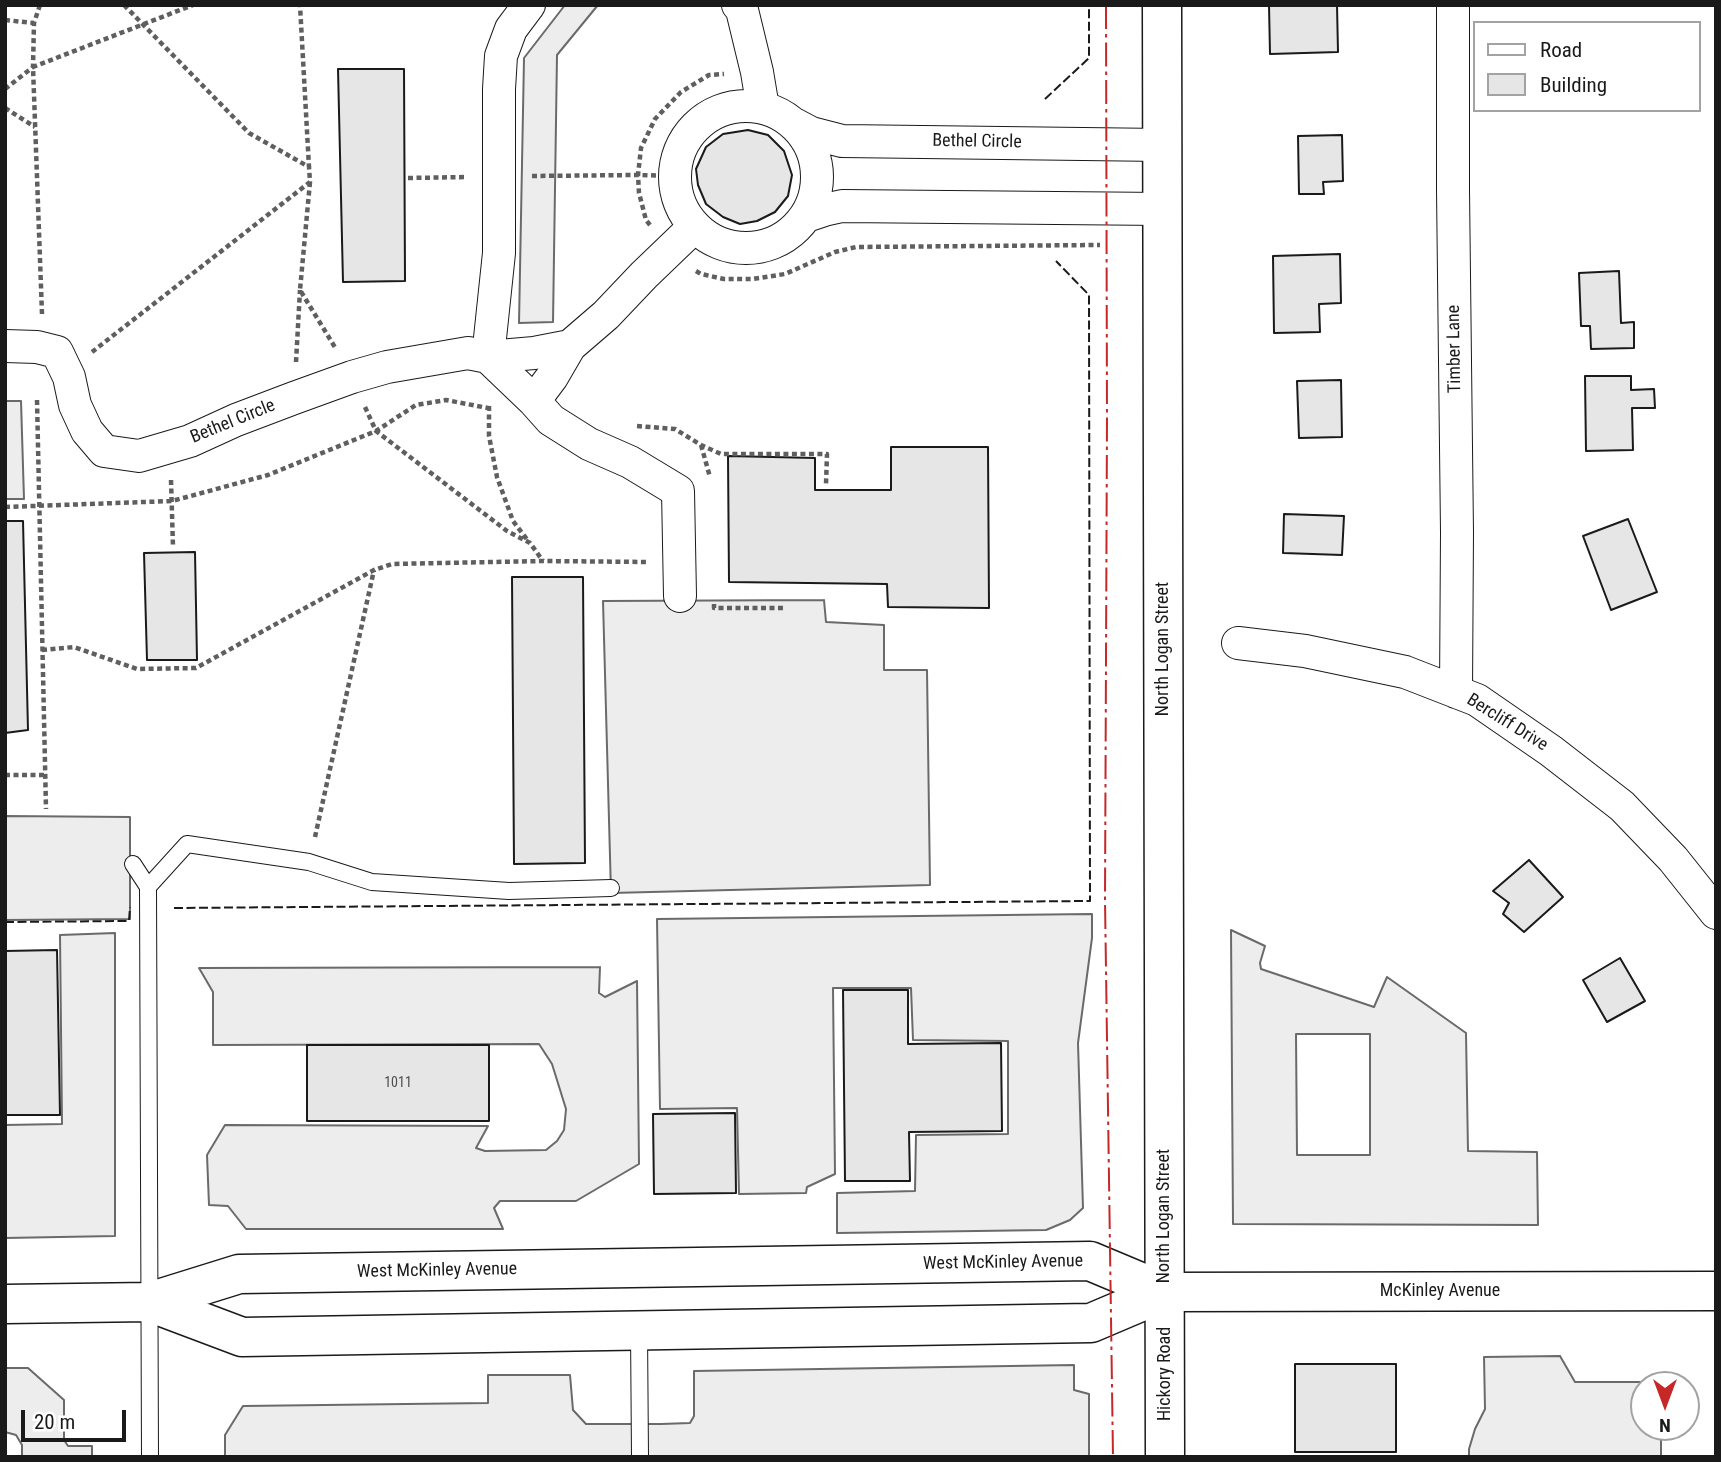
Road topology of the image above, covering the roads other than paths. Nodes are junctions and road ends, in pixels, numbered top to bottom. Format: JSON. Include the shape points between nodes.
{"nodes":[{"id":1,"x":529,"y":5,"type":"edge"},
{"id":2,"x":738,"y":5,"type":"edge"},
{"id":3,"x":1162,"y":5,"type":"edge"},
{"id":4,"x":1453,"y":5,"type":"edge"},
{"id":5,"x":763,"y":108,"type":"junction"},
{"id":6,"x":794,"y":124,"type":"junction"},
{"id":7,"x":1163,"y":145,"type":"junction"},
{"id":8,"x":1163,"y":209,"type":"junction"},
{"id":9,"x":806,"y":216,"type":"junction"},
{"id":10,"x":694,"y":227,"type":"junction"},
{"id":11,"x":5,"y":346,"type":"edge"},
{"id":12,"x":570,"y":346,"type":"junction"},
{"id":13,"x":488,"y":357,"type":"junction"},
{"id":14,"x":542,"y":410,"type":"junction"},
{"id":15,"x":680,"y":596,"type":"dead end"},
{"id":16,"x":1238,"y":643,"type":"dead end"},
{"id":17,"x":1456,"y":692,"type":"junction"},
{"id":18,"x":133,"y":864,"type":"dead end"},
{"id":19,"x":148,"y":887,"type":"junction"},
{"id":20,"x":611,"y":888,"type":"dead end"},
{"id":21,"x":1716,"y":913,"type":"edge"},
{"id":22,"x":1164,"y":1292,"type":"junction"},
{"id":23,"x":1716,"y":1292,"type":"edge"},
{"id":24,"x":149,"y":1303,"type":"junction"},
{"id":25,"x":5,"y":1304,"type":"edge"},
{"id":26,"x":639,"y":1330,"type":"junction"},
{"id":27,"x":150,"y":1457,"type":"edge"},
{"id":28,"x":640,"y":1457,"type":"edge"},
{"id":29,"x":1165,"y":1457,"type":"edge"}],
"edges":[{"from":1,"to":13,"type":"street","via":[[511,29],[501,56],[499,253]]},
{"from":2,"to":5,"type":"street"},
{"from":3,"to":7,"type":"main road","name":"North Logan Street"},
{"from":4,"to":17,"type":"street","name":"Timber Lane"},
{"from":5,"to":6,"type":"street","name":"Bethel Circle"},
{"from":5,"to":10,"type":"street","name":"Bethel Circle","via":[[741,105],[720,110],[687,136],[674,176],[683,212]]},
{"from":6,"to":7,"type":"street","name":"Bethel Circle","via":[[842,141]]},
{"from":6,"to":9,"type":"street","name":"Bethel Circle","via":[[816,161],[816,189]]},
{"from":7,"to":8,"type":"main road","name":"North Logan Street"},
{"from":8,"to":9,"type":"street","via":[[842,206]]},
{"from":8,"to":22,"type":"main road","name":"North Logan Street"},
{"from":9,"to":10,"type":"street","via":[[792,232],[753,249],[711,240]]},
{"from":10,"to":12,"type":"street","name":"Bethel Circle"},
{"from":11,"to":13,"type":"street","name":"Bethel Circle","via":[[57,352],[88,431],[104,451],[139,457],[352,377],[458,355]]},
{"from":12,"to":13,"type":"street","name":"Bethel Circle"},
{"from":12,"to":14,"type":"street","via":[[552,377]]},
{"from":13,"to":14,"type":"street"},
{"from":14,"to":15,"type":"street","via":[[589,444],[678,491]]},
{"from":16,"to":17,"type":"street","name":"Bercliff Drive","via":[[1305,651],[1405,673]]},
{"from":17,"to":21,"type":"street","name":"Bercliff Drive","via":[[1552,751],[1622,806]]},
{"from":18,"to":19,"type":"lane"},
{"from":19,"to":20,"type":"lane","via":[[187,844],[309,862],[372,881],[509,891]]},
{"from":19,"to":24,"type":"lane"},
{"from":22,"to":23,"type":"main road","name":"McKinley Avenue"},
{"from":22,"to":24,"type":"main road","name":"West McKinley Avenue","via":[[1090,1261],[239,1274]]},
{"from":22,"to":26,"type":"main road","name":"West McKinley Avenue","via":[[1091,1324]]},
{"from":22,"to":29,"type":"main road","name":"Hickory Road"},
{"from":24,"to":25,"type":"main road","name":"West McKinley Avenue"},
{"from":24,"to":26,"type":"main road","name":"West McKinley Avenue","via":[[242,1337]]},
{"from":24,"to":27,"type":"lane"},
{"from":26,"to":28,"type":"lane"}]}
